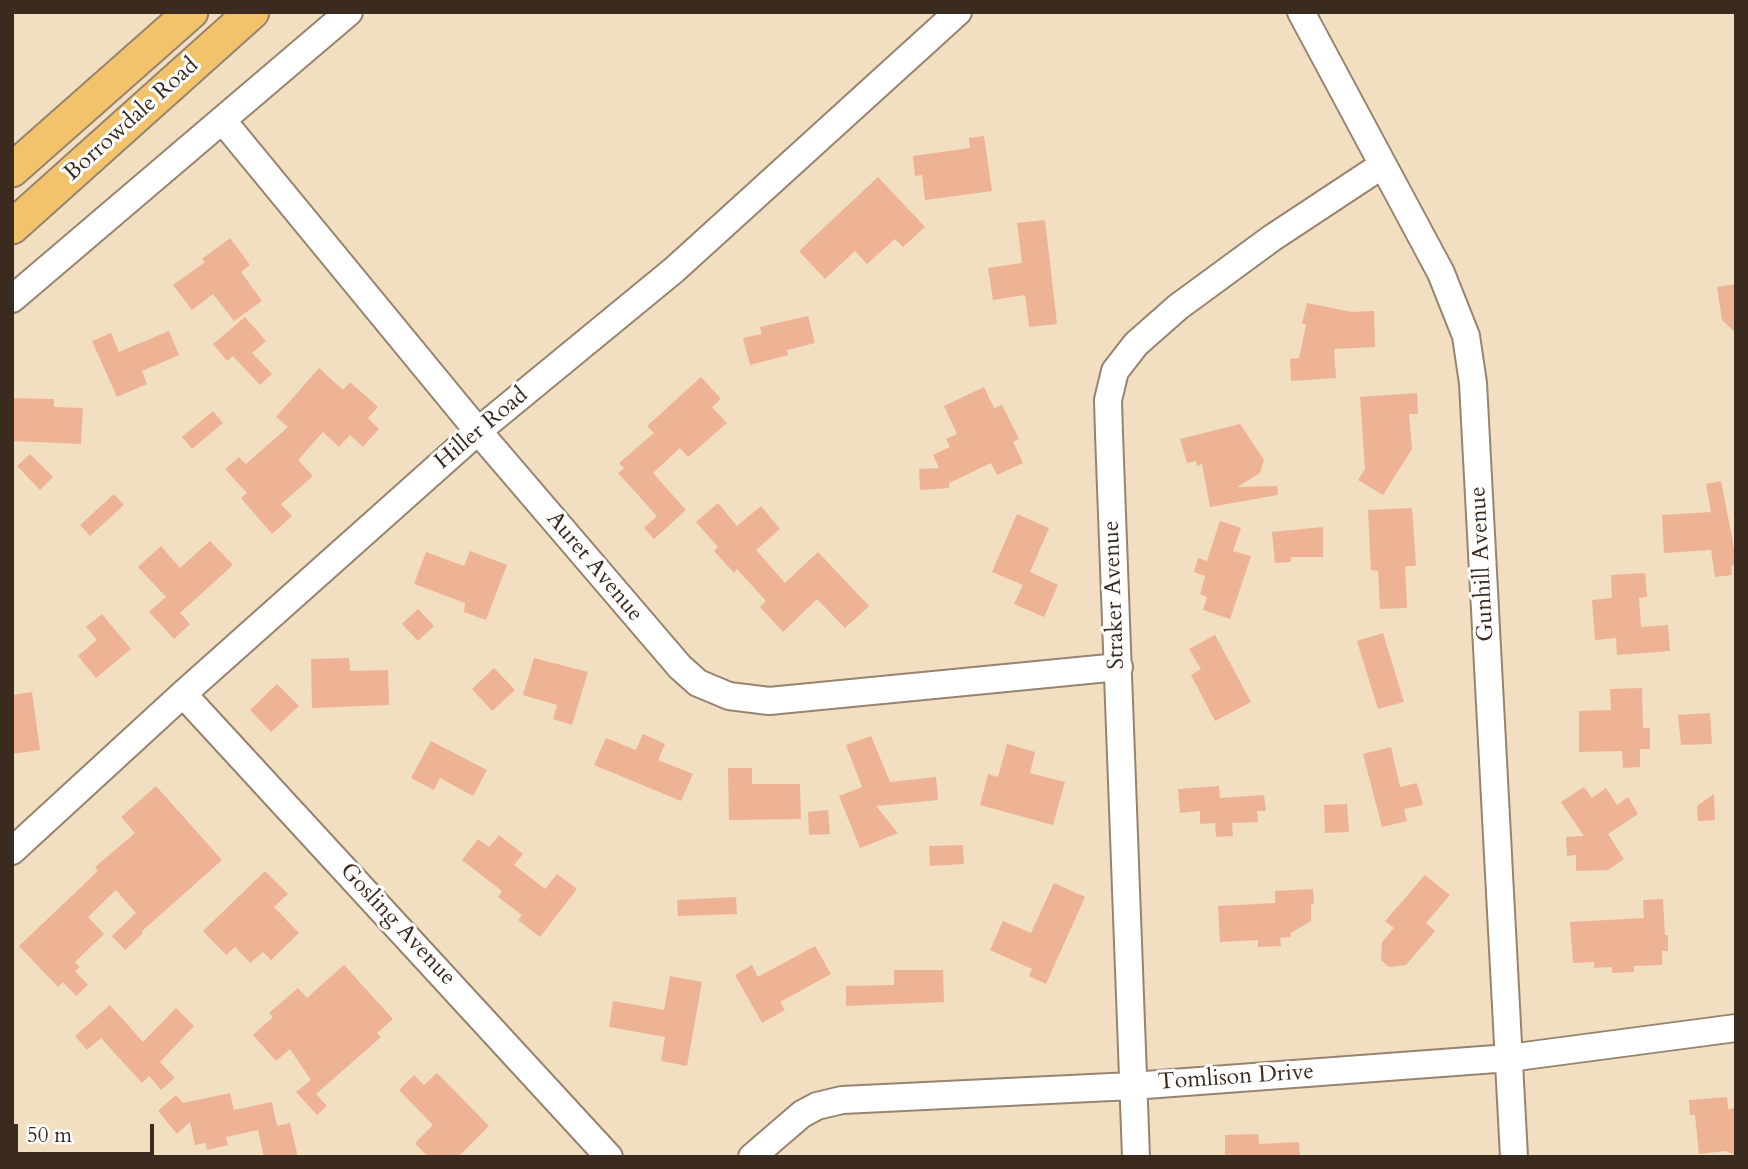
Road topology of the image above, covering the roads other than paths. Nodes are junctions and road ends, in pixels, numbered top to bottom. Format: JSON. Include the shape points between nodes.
{"nodes":[{"id":1,"x":191,"y":12,"type":"edge"},
{"id":2,"x":251,"y":12,"type":"edge"},
{"id":3,"x":349,"y":12,"type":"edge"},
{"id":4,"x":958,"y":12,"type":"edge"},
{"id":5,"x":1300,"y":12,"type":"edge"},
{"id":6,"x":223,"y":121,"type":"junction"},
{"id":7,"x":1381,"y":166,"type":"junction"},
{"id":8,"x":12,"y":170,"type":"edge"},
{"id":9,"x":12,"y":227,"type":"edge"},
{"id":10,"x":12,"y":299,"type":"edge"},
{"id":11,"x":478,"y":431,"type":"junction"},
{"id":12,"x":1119,"y":667,"type":"junction"},
{"id":13,"x":183,"y":694,"type":"junction"},
{"id":14,"x":12,"y":851,"type":"edge"},
{"id":15,"x":1736,"y":1028,"type":"edge"},
{"id":16,"x":1509,"y":1058,"type":"junction"},
{"id":17,"x":1132,"y":1086,"type":"junction"},
{"id":18,"x":609,"y":1157,"type":"edge"},
{"id":19,"x":752,"y":1157,"type":"edge"},
{"id":20,"x":1136,"y":1157,"type":"edge"},
{"id":21,"x":1514,"y":1157,"type":"edge"}],
"edges":[{"from":1,"to":8,"type":"main road","name":"Borrowdale Road"},
{"from":2,"to":9,"type":"main road","name":"Borrowdale Road"},
{"from":3,"to":6,"type":"street"},
{"from":4,"to":11,"type":"street","name":"Hiller Road","via":[[674,270]]},
{"from":5,"to":7,"type":"street","name":"Gunhill Avenue"},
{"from":6,"to":10,"type":"street"},
{"from":6,"to":11,"type":"street","name":"Auret Avenue"},
{"from":7,"to":12,"type":"street","name":"Straker Avenue","via":[[1178,307],[1136,344],[1115,371],[1108,412]]},
{"from":7,"to":16,"type":"street","name":"Gunhill Avenue","via":[[1455,304],[1466,336],[1473,383]]},
{"from":11,"to":12,"type":"street","name":"Auret Avenue","via":[[680,667],[698,683],[729,696],[769,701]]},
{"from":11,"to":13,"type":"street","name":"Hiller Road"},
{"from":12,"to":17,"type":"street","name":"Straker Avenue"},
{"from":13,"to":14,"type":"street","name":"Hiller Road"},
{"from":13,"to":18,"type":"street","name":"Gosling Avenue"},
{"from":15,"to":16,"type":"street","name":"Tomlison Drive"},
{"from":16,"to":17,"type":"street","name":"Tomlison Drive"},
{"from":16,"to":21,"type":"street","name":"Gunhill Avenue"},
{"from":17,"to":19,"type":"street","name":"Tomlison Drive","via":[[842,1100],[802,1114]]},
{"from":17,"to":20,"type":"street","name":"Straker Avenue"}]}
